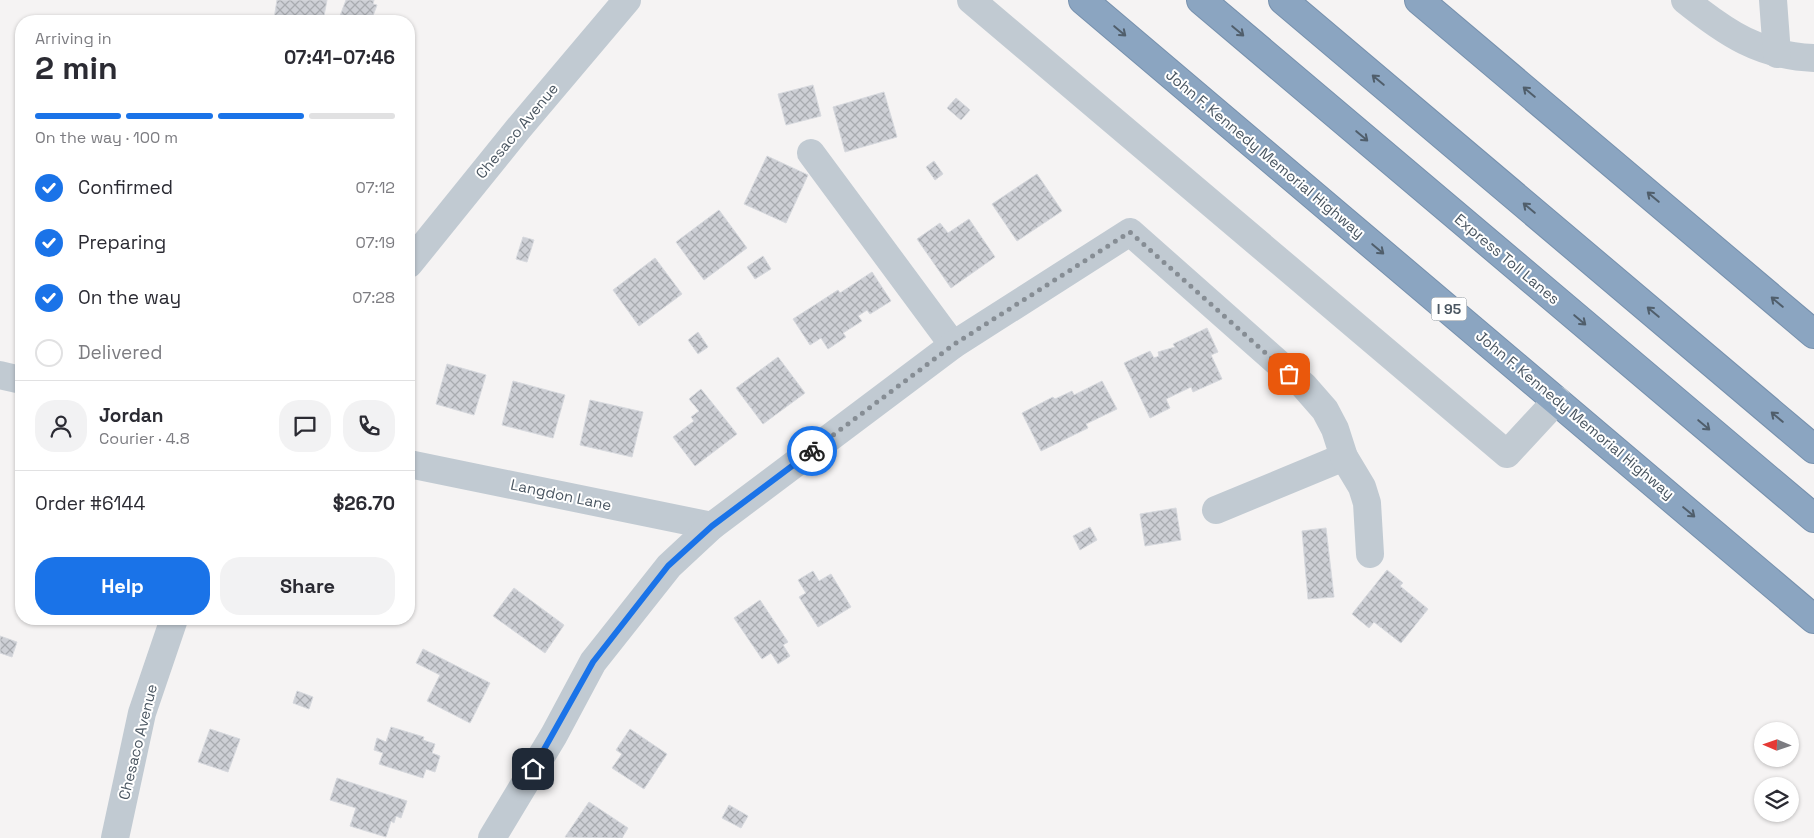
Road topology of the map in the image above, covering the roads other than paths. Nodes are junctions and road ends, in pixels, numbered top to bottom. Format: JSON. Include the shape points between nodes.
{"nodes":[{"id":1,"x":627,"y":0,"type":"edge"},
{"id":2,"x":971,"y":0,"type":"edge"},
{"id":3,"x":1082,"y":0,"type":"edge"},
{"id":4,"x":1201,"y":0,"type":"edge"},
{"id":5,"x":1283,"y":0,"type":"edge"},
{"id":6,"x":1420,"y":0,"type":"edge"},
{"id":7,"x":1685,"y":0,"type":"edge"},
{"id":8,"x":1773,"y":0,"type":"edge"},
{"id":9,"x":1777,"y":54,"type":"junction"},
{"id":10,"x":1814,"y":58,"type":"edge"},
{"id":11,"x":811,"y":153,"type":"dead end"},
{"id":12,"x":415,"y":257,"type":"edge"},
{"id":13,"x":1814,"y":334,"type":"edge"},
{"id":14,"x":953,"y":345,"type":"junction"},
{"id":15,"x":0,"y":375,"type":"edge"},
{"id":16,"x":15,"y":379,"type":"edge"},
{"id":17,"x":1557,"y":400,"type":"junction"},
{"id":18,"x":1814,"y":449,"type":"edge"},
{"id":19,"x":1344,"y":457,"type":"junction"},
{"id":20,"x":415,"y":465,"type":"edge"},
{"id":21,"x":1216,"y":510,"type":"dead end"},
{"id":22,"x":1814,"y":518,"type":"edge"},
{"id":23,"x":712,"y":526,"type":"junction"},
{"id":24,"x":1370,"y":554,"type":"dead end"},
{"id":25,"x":1814,"y":619,"type":"edge"},
{"id":26,"x":172,"y":625,"type":"edge"},
{"id":27,"x":115,"y":838,"type":"edge"},
{"id":28,"x":492,"y":838,"type":"edge"}],
"edges":[{"from":1,"to":12,"type":"street","name":"Chesaco Avenue"},
{"from":2,"to":17,"type":"street","via":[[1507,454]]},
{"from":3,"to":17,"type":"highway","name":"John F. Kennedy Memorial Highway","number":"I 95","one_way":true},
{"from":4,"to":22,"type":"highway","name":"Express Toll Lanes","one_way":true},
{"from":18,"to":5,"type":"highway","one_way":true},
{"from":13,"to":6,"type":"highway","one_way":true},
{"from":7,"to":9,"type":"street","via":[[1728,32],[1753,46]]},
{"from":8,"to":9,"type":"street"},
{"from":9,"to":10,"type":"street"},
{"from":11,"to":14,"type":"street"},
{"from":14,"to":19,"type":"street","via":[[1130,232],[1304,386],[1325,410]]},
{"from":14,"to":23,"type":"street"},
{"from":15,"to":16,"type":"street"},
{"from":17,"to":25,"type":"highway","name":"John F. Kennedy Memorial Highway","number":"I 95","one_way":true},
{"from":19,"to":21,"type":"street"},
{"from":19,"to":24,"type":"street","via":[[1362,486],[1367,503]]},
{"from":20,"to":23,"type":"street","name":"Langdon Lane"},
{"from":23,"to":28,"type":"street","via":[[668,566],[593,662],[554,735]]},
{"from":26,"to":27,"type":"street","name":"Chesaco Avenue","via":[[142,713]]}]}
